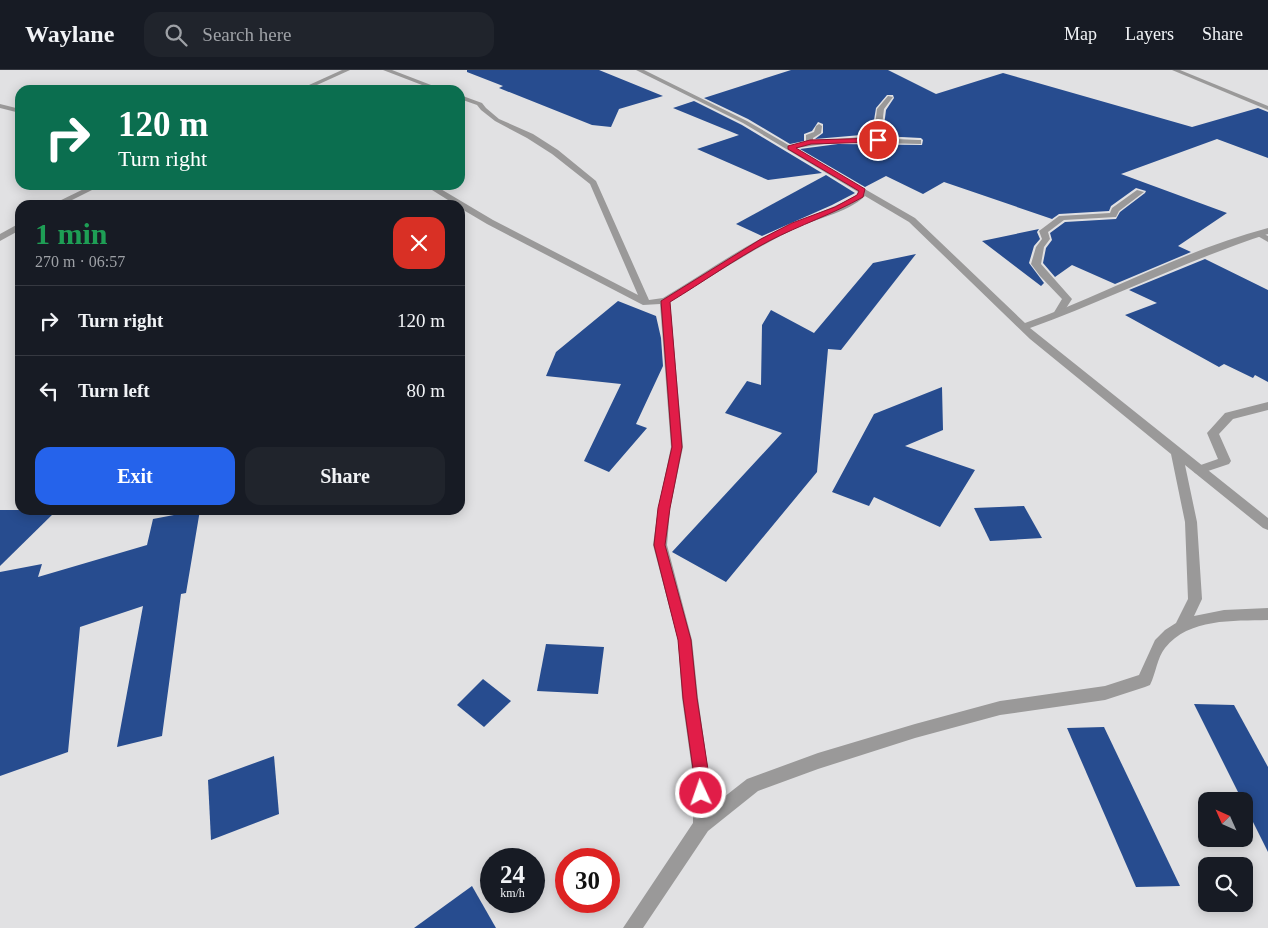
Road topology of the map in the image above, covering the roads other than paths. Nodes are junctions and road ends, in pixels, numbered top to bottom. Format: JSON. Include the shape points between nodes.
{"nodes":[{"id":1,"x":356,"y":70,"type":"edge"},
{"id":2,"x":386,"y":70,"type":"edge"},
{"id":3,"x":639,"y":70,"type":"edge"},
{"id":4,"x":1175,"y":70,"type":"edge"},
{"id":5,"x":344,"y":71,"type":"edge"},
{"id":6,"x":312,"y":85,"type":"edge"},
{"id":7,"x":427,"y":85,"type":"edge"},
{"id":8,"x":890,"y":97,"type":"dead end"},
{"id":9,"x":465,"y":99,"type":"edge"},
{"id":10,"x":0,"y":106,"type":"edge"},
{"id":11,"x":1268,"y":108,"type":"edge"},
{"id":12,"x":15,"y":110,"type":"edge"},
{"id":13,"x":819,"y":126,"type":"dead end"},
{"id":14,"x":864,"y":139,"type":"junction"},
{"id":15,"x":810,"y":142,"type":"junction"},
{"id":16,"x":918,"y":142,"type":"dead end"},
{"id":17,"x":790,"y":147,"type":"junction"},
{"id":18,"x":87,"y":190,"type":"edge"},
{"id":19,"x":436,"y":190,"type":"edge"},
{"id":20,"x":862,"y":190,"type":"junction"},
{"id":21,"x":1140,"y":192,"type":"dead end"},
{"id":22,"x":66,"y":200,"type":"edge"},
{"id":23,"x":453,"y":200,"type":"edge"},
{"id":24,"x":465,"y":207,"type":"edge"},
{"id":25,"x":15,"y":229,"type":"edge"},
{"id":26,"x":1265,"y":235,"type":"edge"},
{"id":27,"x":0,"y":238,"type":"edge"},
{"id":28,"x":666,"y":301,"type":"junction"},
{"id":29,"x":646,"y":303,"type":"junction"},
{"id":30,"x":1058,"y":314,"type":"junction"},
{"id":31,"x":1023,"y":326,"type":"junction"},
{"id":32,"x":1268,"y":406,"type":"edge"},
{"id":33,"x":1177,"y":452,"type":"junction"},
{"id":34,"x":1199,"y":470,"type":"junction"},
{"id":35,"x":1268,"y":525,"type":"edge"},
{"id":36,"x":1268,"y":614,"type":"edge"},
{"id":37,"x":1182,"y":625,"type":"junction"},
{"id":38,"x":702,"y":825,"type":"junction"},
{"id":39,"x":632,"y":928,"type":"edge"}],
"edges":[{"from":1,"to":5,"type":"street"},
{"from":2,"to":7,"type":"street"},
{"from":3,"to":17,"type":"street"},
{"from":4,"to":11,"type":"street"},
{"from":5,"to":6,"type":"street"},
{"from":8,"to":14,"type":"street","via":[[879,113],[877,134]]},
{"from":9,"to":29,"type":"street","via":[[480,104],[497,120],[556,152],[594,183]]},
{"from":10,"to":12,"type":"street"},
{"from":13,"to":15,"type":"street","via":[[817,133],[809,137]]},
{"from":14,"to":15,"type":"street"},
{"from":14,"to":16,"type":"street"},
{"from":15,"to":17,"type":"street"},
{"from":17,"to":20,"type":"street"},
{"from":18,"to":22,"type":"street"},
{"from":19,"to":23,"type":"street"},
{"from":20,"to":28,"type":"street","via":[[861,196],[764,241]]},
{"from":20,"to":31,"type":"street","via":[[912,220]]},
{"from":21,"to":30,"type":"street","via":[[1115,210],[1113,215],[1062,218],[1044,231],[1046,239],[1040,247],[1036,264],[1042,275],[1059,287],[1067,299]]},
{"from":24,"to":29,"type":"street"},
{"from":25,"to":27,"type":"street"},
{"from":26,"to":30,"type":"street","via":[[1215,248]]},
{"from":28,"to":29,"type":"street"},
{"from":28,"to":38,"type":"street","via":[[677,447],[660,545],[684,640],[701,776]]},
{"from":30,"to":31,"type":"street"},
{"from":31,"to":33,"type":"street"},
{"from":32,"to":34,"type":"street","via":[[1229,416],[1213,433],[1225,460]]},
{"from":33,"to":34,"type":"street"},
{"from":33,"to":37,"type":"street","via":[[1191,522],[1195,600]]},
{"from":34,"to":35,"type":"street"},
{"from":36,"to":37,"type":"street","via":[[1227,615]]},
{"from":37,"to":38,"type":"street","via":[[1160,645],[1145,680],[1105,693],[1000,708],[818,761],[753,785]]},
{"from":38,"to":39,"type":"street"}]}
